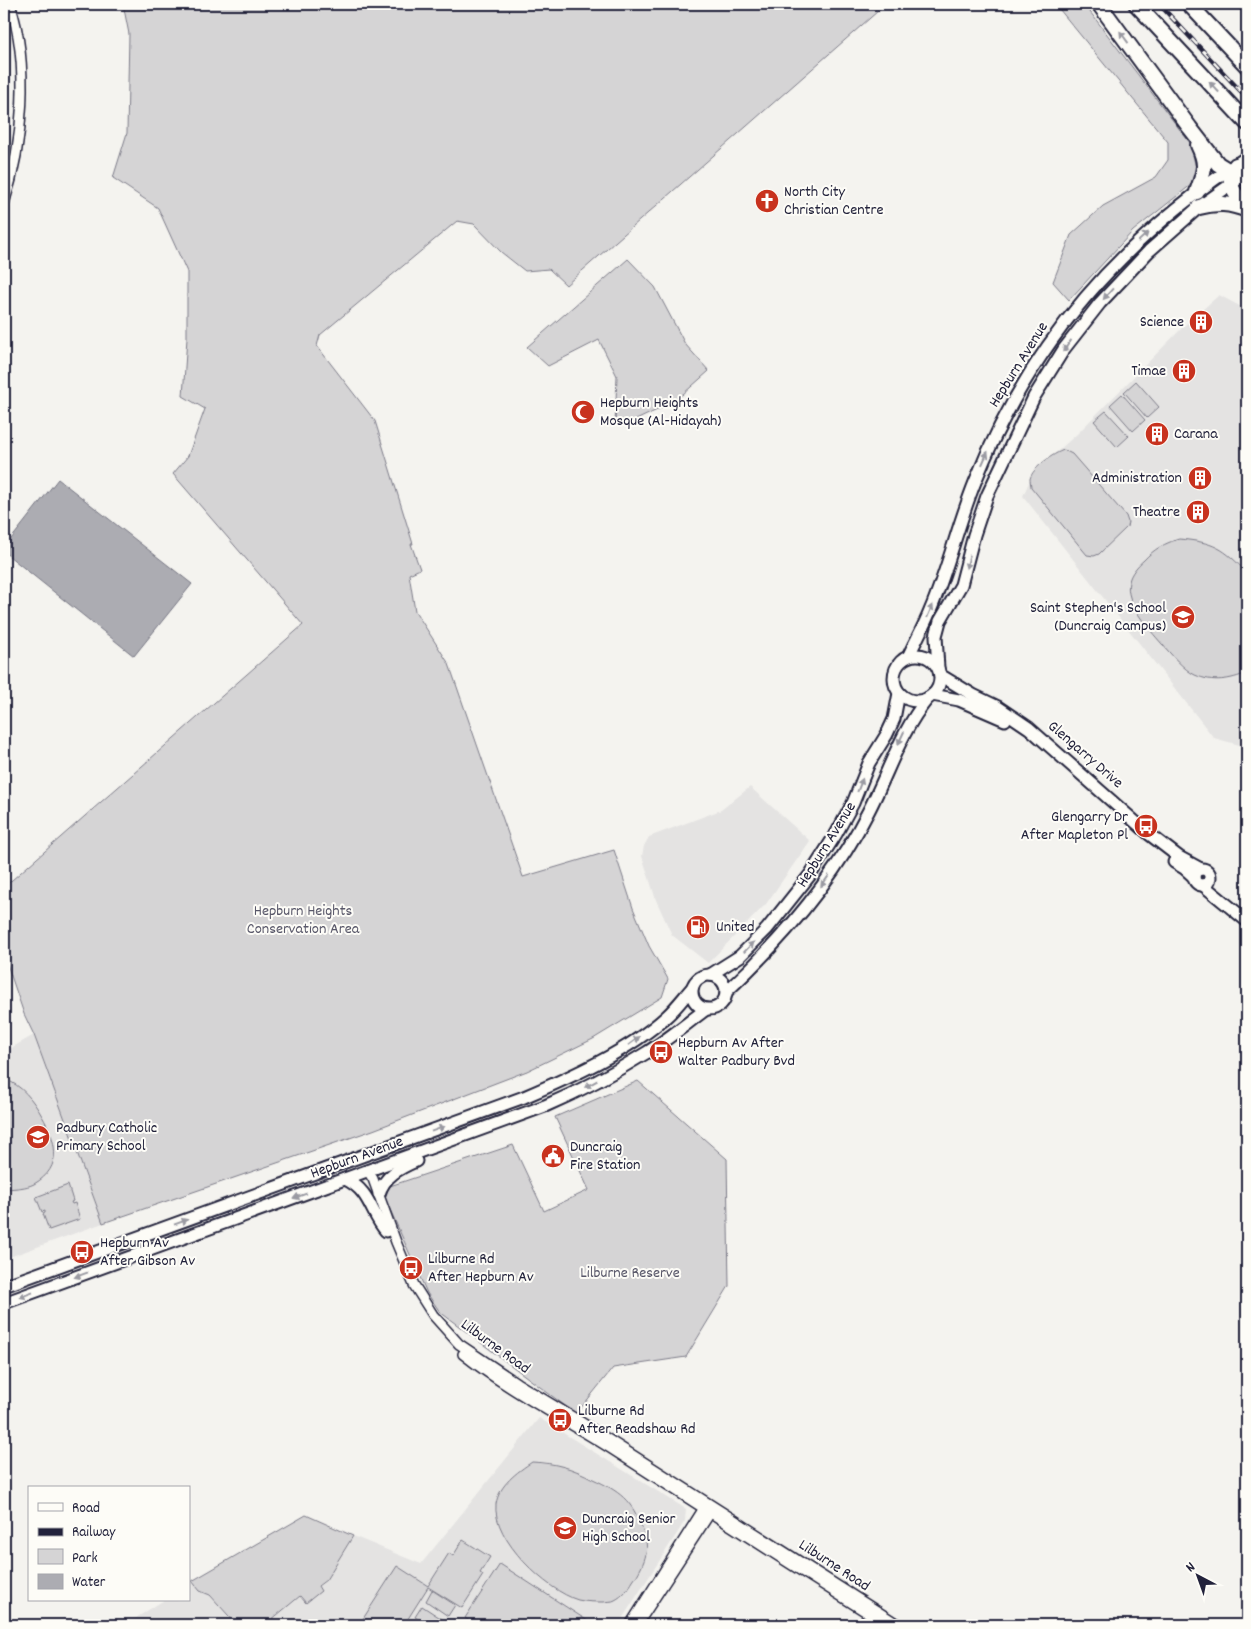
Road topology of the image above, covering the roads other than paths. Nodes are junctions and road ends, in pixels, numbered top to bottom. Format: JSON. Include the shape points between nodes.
{"nodes":[{"id":1,"x":10,"y":4,"type":"edge"},
{"id":2,"x":1099,"y":4,"type":"edge"},
{"id":3,"x":1136,"y":4,"type":"edge"},
{"id":4,"x":1189,"y":4,"type":"edge"},
{"id":5,"x":1247,"y":66,"type":"edge"},
{"id":6,"x":1247,"y":122,"type":"edge"},
{"id":7,"x":1190,"y":128,"type":"junction"},
{"id":8,"x":1238,"y":170,"type":"edge"},
{"id":9,"x":1197,"y":192,"type":"junction"},
{"id":10,"x":4,"y":204,"type":"edge"},
{"id":11,"x":1199,"y":207,"type":"junction"},
{"id":12,"x":1247,"y":208,"type":"edge"},
{"id":13,"x":909,"y":655,"type":"junction"},
{"id":14,"x":939,"y":672,"type":"junction"},
{"id":15,"x":899,"y":693,"type":"junction"},
{"id":16,"x":930,"y":697,"type":"junction"},
{"id":17,"x":1198,"y":873,"type":"junction"},
{"id":18,"x":1207,"y":881,"type":"junction"},
{"id":19,"x":1247,"y":912,"type":"edge"},
{"id":20,"x":1247,"y":921,"type":"edge"},
{"id":21,"x":710,"y":975,"type":"junction"},
{"id":22,"x":692,"y":988,"type":"junction"},
{"id":23,"x":726,"y":992,"type":"junction"},
{"id":24,"x":705,"y":1010,"type":"junction"},
{"id":25,"x":606,"y":1058,"type":"junction"},
{"id":26,"x":523,"y":1114,"type":"junction"},
{"id":27,"x":459,"y":1138,"type":"junction"},
{"id":28,"x":392,"y":1145,"type":"junction"},
{"id":29,"x":368,"y":1171,"type":"junction"},
{"id":30,"x":345,"y":1180,"type":"junction"},
{"id":31,"x":277,"y":1187,"type":"junction"},
{"id":32,"x":379,"y":1194,"type":"junction"},
{"id":33,"x":386,"y":1231,"type":"junction"},
{"id":34,"x":4,"y":1286,"type":"edge"},
{"id":35,"x":4,"y":1303,"type":"edge"},
{"id":36,"x":708,"y":1508,"type":"junction"},
{"id":37,"x":630,"y":1625,"type":"edge"},
{"id":38,"x":637,"y":1625,"type":"edge"},
{"id":39,"x":887,"y":1625,"type":"edge"},
{"id":40,"x":899,"y":1625,"type":"edge"}],
"edges":[{"from":1,"to":10,"type":"street","via":[[18,34],[21,100],[14,169]]},
{"from":7,"to":2,"type":"highway","one_way":true},
{"from":6,"to":3,"type":"highway","one_way":true},
{"from":4,"to":5,"type":"highway"},
{"from":7,"to":8,"type":"highway","via":[[1218,164]]},
{"from":7,"to":9,"type":"highway","via":[[1204,158]]},
{"from":8,"to":9,"type":"main road","name":"Hepburn Avenue"},
{"from":8,"to":11,"type":"main road","name":"Hepburn Avenue"},
{"from":8,"to":12,"type":"highway","via":[[1233,191]]},
{"from":13,"to":9,"type":"main road","name":"Hepburn Avenue","one_way":true,"via":[[930,611],[974,482],[1002,422],[1049,342],[1094,287],[1145,235]]},
{"from":11,"to":12,"type":"highway","via":[[1226,203]]},
{"from":11,"to":14,"type":"main road","name":"Hepburn Avenue","one_way":true,"via":[[1112,289],[1064,349],[1034,397],[987,496],[961,585],[940,621],[936,636]]},
{"from":13,"to":14,"type":"main road","via":[[926,656]]},
{"from":13,"to":15,"type":"main road","via":[[894,671],[893,679]]},
{"from":14,"to":16,"type":"main road","via":[[940,683]]},
{"from":14,"to":17,"type":"main road","name":"Glengarry Drive","via":[[1029,728]]},
{"from":15,"to":16,"type":"main road","via":[[918,701]]},
{"from":21,"to":15,"type":"main road","name":"Hepburn Avenue","one_way":true,"via":[[740,956],[814,869],[853,803],[869,763],[887,734],[894,719]]},
{"from":16,"to":17,"type":"main road","name":"Glengarry Drive","via":[[959,700],[1018,728],[1164,855]]},
{"from":16,"to":23,"type":"main road","name":"Hepburn Avenue","one_way":true,"via":[[908,724],[867,813],[827,880],[788,928]]},
{"from":17,"to":18,"type":"main road","via":[[1197,883]]},
{"from":18,"to":19,"type":"main road"},
{"from":18,"to":20,"type":"main road"},
{"from":21,"to":22,"type":"main road","via":[[698,978]]},
{"from":21,"to":23,"type":"main road","via":[[724,983]]},
{"from":22,"to":24,"type":"main road","via":[[695,1004]]},
{"from":25,"to":22,"type":"main road","name":"Hepburn Avenue","one_way":true,"via":[[666,1016]]},
{"from":23,"to":24,"type":"main road","via":[[721,1005]]},
{"from":24,"to":26,"type":"main road","name":"Hepburn Avenue","one_way":true,"via":[[620,1069]]},
{"from":25,"to":26,"type":"main road","via":[[588,1074],[535,1098]]},
{"from":28,"to":25,"type":"main road","name":"Hepburn Avenue","one_way":true,"via":[[524,1098]]},
{"from":26,"to":27,"type":"main road","name":"Hepburn Avenue"},
{"from":27,"to":29,"type":"main road","name":"Hepburn Avenue"},
{"from":27,"to":32,"type":"main road","via":[[398,1170],[385,1181]]},
{"from":28,"to":29,"type":"main road","via":[[375,1157]]},
{"from":28,"to":31,"type":"main road","name":"Hepburn Avenue"},
{"from":29,"to":30,"type":"main road","name":"Hepburn Avenue"},
{"from":29,"to":31,"type":"main road","via":[[350,1168],[293,1188]]},
{"from":29,"to":32,"type":"street","name":"Lilburne Road"},
{"from":29,"to":33,"type":"street","name":"Lilburne Road","via":[[368,1182]]},
{"from":30,"to":33,"type":"main road","via":[[362,1191]]},
{"from":30,"to":35,"type":"main road","name":"Hepburn Avenue","one_way":true},
{"from":34,"to":31,"type":"main road","name":"Hepburn Avenue","one_way":true},
{"from":32,"to":36,"type":"street","name":"Lilburne Road","via":[[414,1285],[459,1344]]},
{"from":33,"to":36,"type":"street","name":"Lilburne Road","via":[[414,1297],[456,1348],[513,1389]]},
{"from":36,"to":37,"type":"street"},
{"from":36,"to":38,"type":"street"},
{"from":36,"to":39,"type":"street","name":"Lilburne Road"},
{"from":36,"to":40,"type":"street","name":"Lilburne Road"}]}
